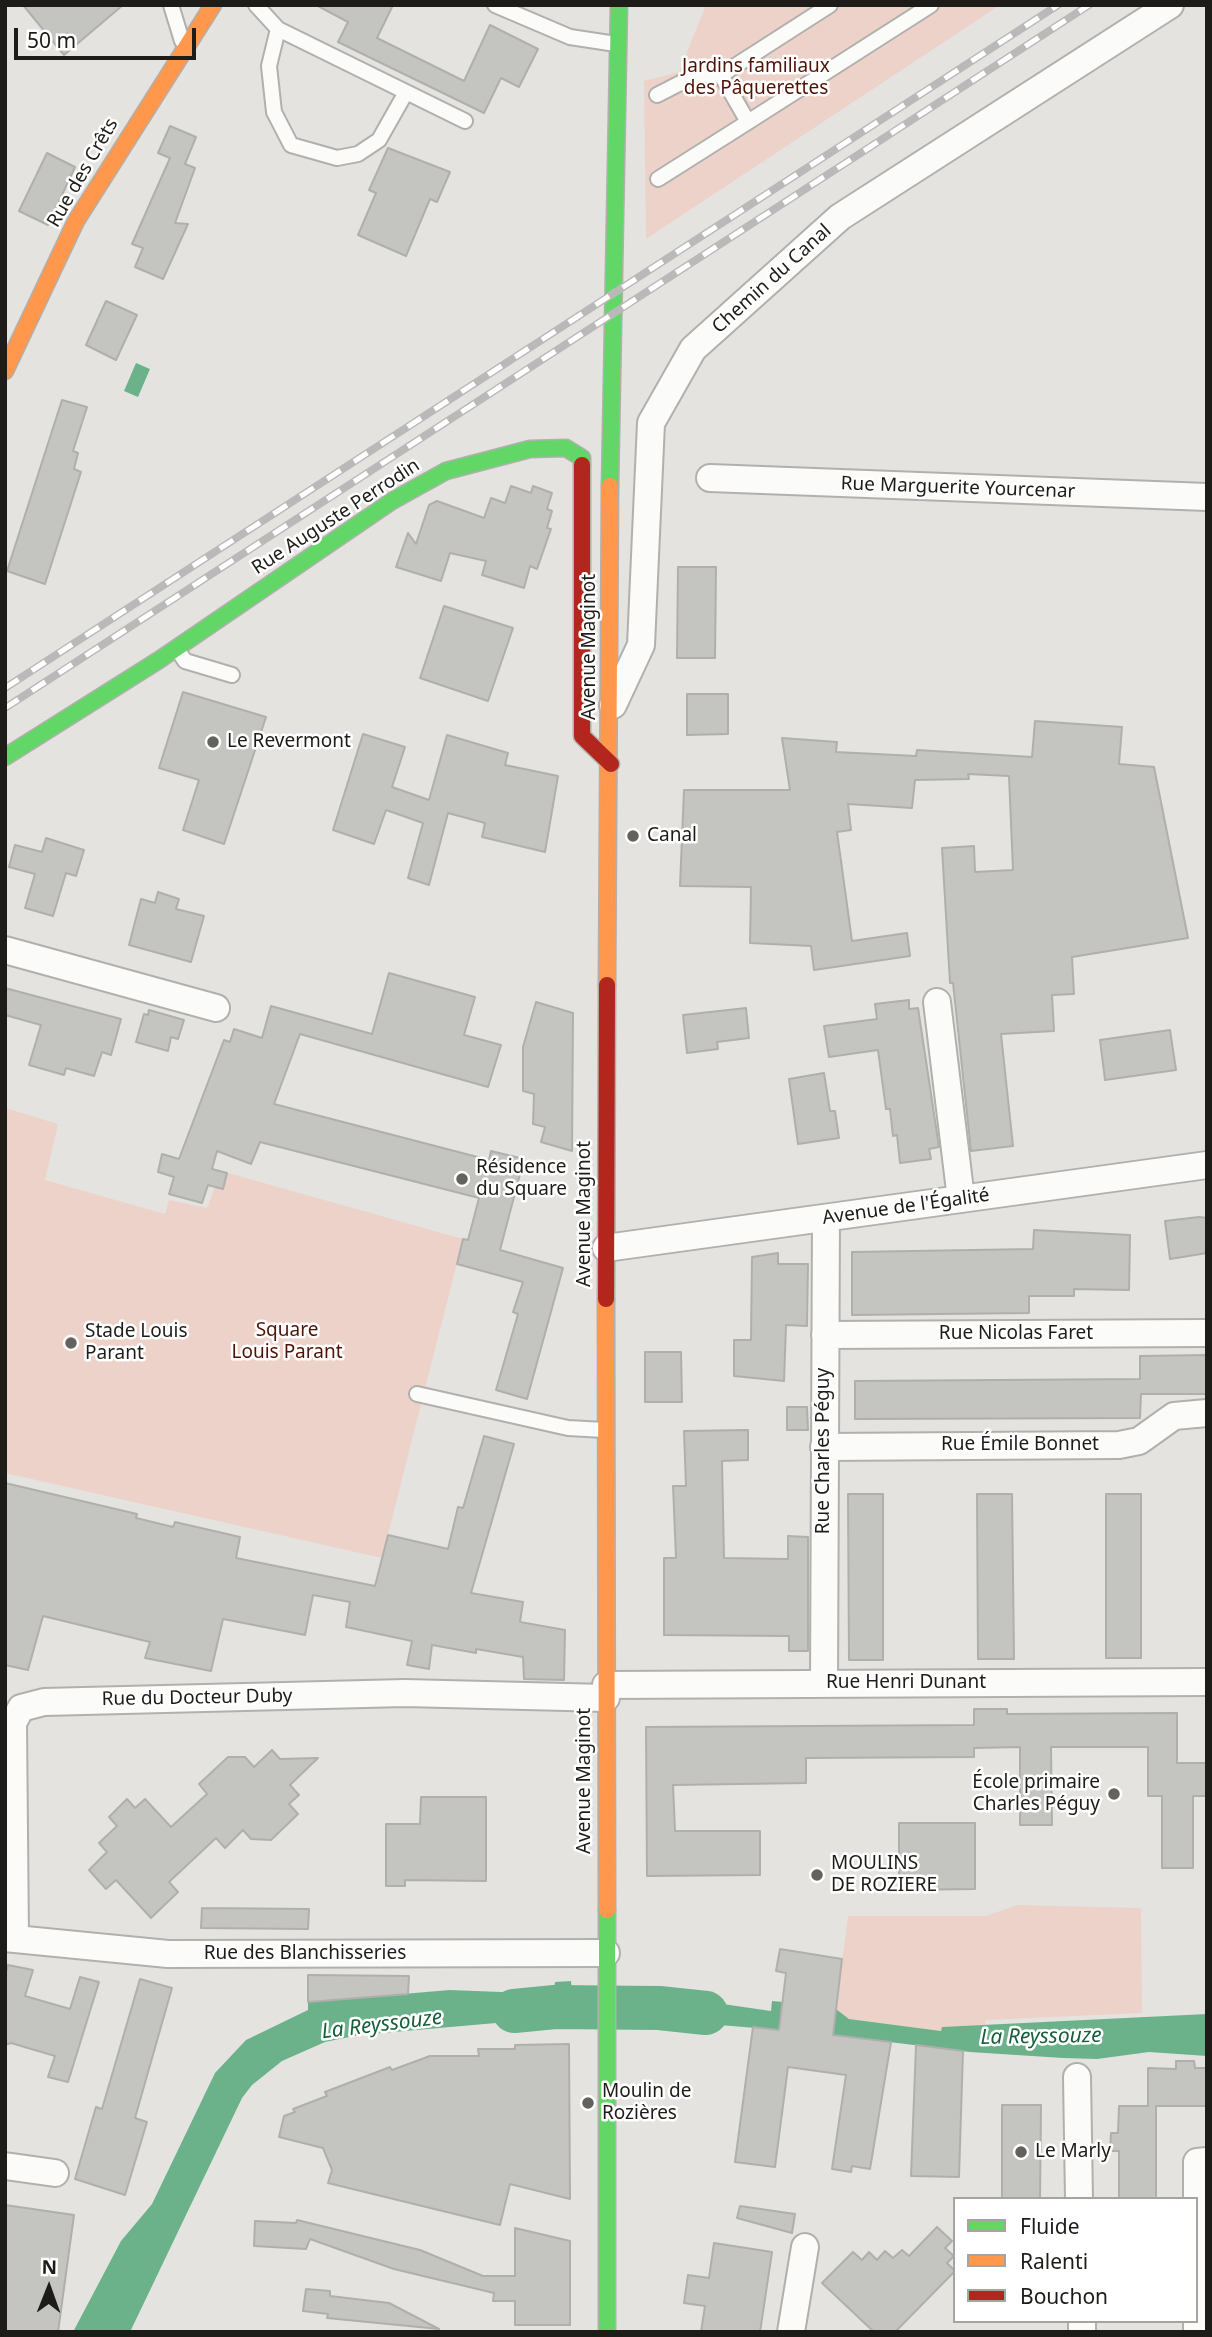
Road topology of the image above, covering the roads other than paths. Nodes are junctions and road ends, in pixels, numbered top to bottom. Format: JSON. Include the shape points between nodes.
{"nodes":[{"id":1,"x":171,"y":5,"type":"edge"},
{"id":2,"x":213,"y":5,"type":"edge"},
{"id":3,"x":256,"y":5,"type":"edge"},
{"id":4,"x":495,"y":5,"type":"edge"},
{"id":5,"x":618,"y":5,"type":"edge"},
{"id":6,"x":830,"y":5,"type":"edge"},
{"id":7,"x":931,"y":5,"type":"edge"},
{"id":8,"x":1170,"y":5,"type":"edge"},
{"id":9,"x":278,"y":29,"type":"junction"},
{"id":10,"x":617,"y":44,"type":"junction"},
{"id":11,"x":184,"y":50,"type":"junction"},
{"id":12,"x":721,"y":75,"type":"junction"},
{"id":13,"x":405,"y":94,"type":"junction"},
{"id":14,"x":657,"y":95,"type":"dead end"},
{"id":15,"x":465,"y":121,"type":"dead end"},
{"id":16,"x":748,"y":122,"type":"junction"},
{"id":17,"x":658,"y":179,"type":"dead end"},
{"id":18,"x":5,"y":371,"type":"edge"},
{"id":19,"x":710,"y":478,"type":"dead end"},
{"id":20,"x":1207,"y":497,"type":"edge"},
{"id":21,"x":177,"y":648,"type":"junction"},
{"id":22,"x":232,"y":675,"type":"dead end"},
{"id":23,"x":610,"y":710,"type":"junction"},
{"id":24,"x":5,"y":757,"type":"edge"},
{"id":25,"x":611,"y":764,"type":"junction"},
{"id":26,"x":5,"y":950,"type":"edge"},
{"id":27,"x":937,"y":1002,"type":"dead end"},
{"id":28,"x":216,"y":1007,"type":"dead end"},
{"id":29,"x":1207,"y":1165,"type":"edge"},
{"id":30,"x":961,"y":1199,"type":"junction"},
{"id":31,"x":826,"y":1218,"type":"junction"},
{"id":32,"x":606,"y":1248,"type":"junction"},
{"id":33,"x":1207,"y":1333,"type":"edge"},
{"id":34,"x":825,"y":1335,"type":"junction"},
{"id":35,"x":417,"y":1394,"type":"dead end"},
{"id":36,"x":1207,"y":1413,"type":"edge"},
{"id":37,"x":606,"y":1430,"type":"junction"},
{"id":38,"x":824,"y":1447,"type":"junction"},
{"id":39,"x":1207,"y":1682,"type":"edge"},
{"id":40,"x":824,"y":1684,"type":"junction"},
{"id":41,"x":606,"y":1691,"type":"junction"},
{"id":42,"x":10,"y":1938,"type":"edge"},
{"id":43,"x":606,"y":1961,"type":"junction"},
{"id":44,"x":1077,"y":2077,"type":"dead end"},
{"id":45,"x":1207,"y":2161,"type":"edge"},
{"id":46,"x":5,"y":2166,"type":"edge"},
{"id":47,"x":55,"y":2173,"type":"dead end"},
{"id":48,"x":1080,"y":2197,"type":"edge"},
{"id":49,"x":1197,"y":2197,"type":"edge"},
{"id":50,"x":805,"y":2247,"type":"dead end"},
{"id":51,"x":607,"y":2332,"type":"edge"},
{"id":52,"x":791,"y":2332,"type":"edge"}],
"edges":[{"from":1,"to":11,"type":"lane"},
{"from":2,"to":11,"type":"main road","name":"Rue des Crêts"},
{"from":3,"to":9,"type":"lane"},
{"from":4,"to":10,"type":"lane","via":[[570,37]]},
{"from":5,"to":10,"type":"main road","name":"Avenue Maginot"},
{"from":6,"to":12,"type":"lane"},
{"from":7,"to":16,"type":"lane"},
{"from":8,"to":23,"type":"street","name":"Chemin du Canal","via":[[840,217],[693,349],[650,423],[641,645]]},
{"from":9,"to":13,"type":"lane"},
{"from":9,"to":13,"type":"lane","via":[[270,78],[274,112],[291,145],[337,159],[358,154],[379,140]]},
{"from":10,"to":23,"type":"main road","name":"Avenue Maginot"},
{"from":11,"to":18,"type":"main road","name":"Rue des Crêts","via":[[76,221]]},
{"from":12,"to":14,"type":"lane","via":[[696,75]]},
{"from":12,"to":16,"type":"lane"},
{"from":13,"to":15,"type":"lane"},
{"from":16,"to":17,"type":"lane"},
{"from":19,"to":20,"type":"street","name":"Rue Marguerite Yourcenar"},
{"from":21,"to":22,"type":"lane","via":[[186,661]]},
{"from":21,"to":24,"type":"main road","name":"Rue Auguste Perrodin"},
{"from":21,"to":25,"type":"main road","name":"Rue Auguste Perrodin","via":[[392,501],[446,471],[530,449],[566,447],[582,458],[582,736]]},
{"from":23,"to":25,"type":"main road","name":"Avenue Maginot"},
{"from":25,"to":32,"type":"main road","name":"Avenue Maginot"},
{"from":26,"to":28,"type":"street"},
{"from":27,"to":30,"type":"street"},
{"from":29,"to":30,"type":"street","name":"Avenue de l'Égalité"},
{"from":30,"to":31,"type":"street","name":"Avenue de l'Égalité"},
{"from":31,"to":32,"type":"street","name":"Avenue de l'Égalité"},
{"from":31,"to":34,"type":"street","name":"Rue Charles Péguy"},
{"from":32,"to":37,"type":"main road","name":"Avenue Maginot"},
{"from":33,"to":34,"type":"street","name":"Rue Nicolas Faret"},
{"from":34,"to":38,"type":"street","name":"Rue Charles Péguy"},
{"from":35,"to":37,"type":"lane","via":[[568,1428]]},
{"from":36,"to":38,"type":"street","name":"Rue Émile Bonnet","via":[[1174,1416],[1139,1441],[1119,1445]]},
{"from":37,"to":41,"type":"main road","name":"Avenue Maginot"},
{"from":38,"to":40,"type":"street","name":"Rue Charles Péguy"},
{"from":39,"to":40,"type":"street","name":"Rue Henri Dunant"},
{"from":40,"to":41,"type":"street","name":"Rue Henri Dunant"},
{"from":41,"to":42,"type":"street","name":"Rue du Docteur Duby","via":[[44,1702],[21,1708],[13,1723]]},
{"from":41,"to":43,"type":"main road","name":"Avenue Maginot"},
{"from":42,"to":43,"type":"street","name":"Rue des Blanchisseries","via":[[168,1954]]},
{"from":43,"to":51,"type":"main road","name":"Avenue Maginot"},
{"from":44,"to":48,"type":"street"},
{"from":45,"to":49,"type":"street","via":[[1197,2162]]},
{"from":46,"to":47,"type":"street"},
{"from":50,"to":52,"type":"street"}]}
